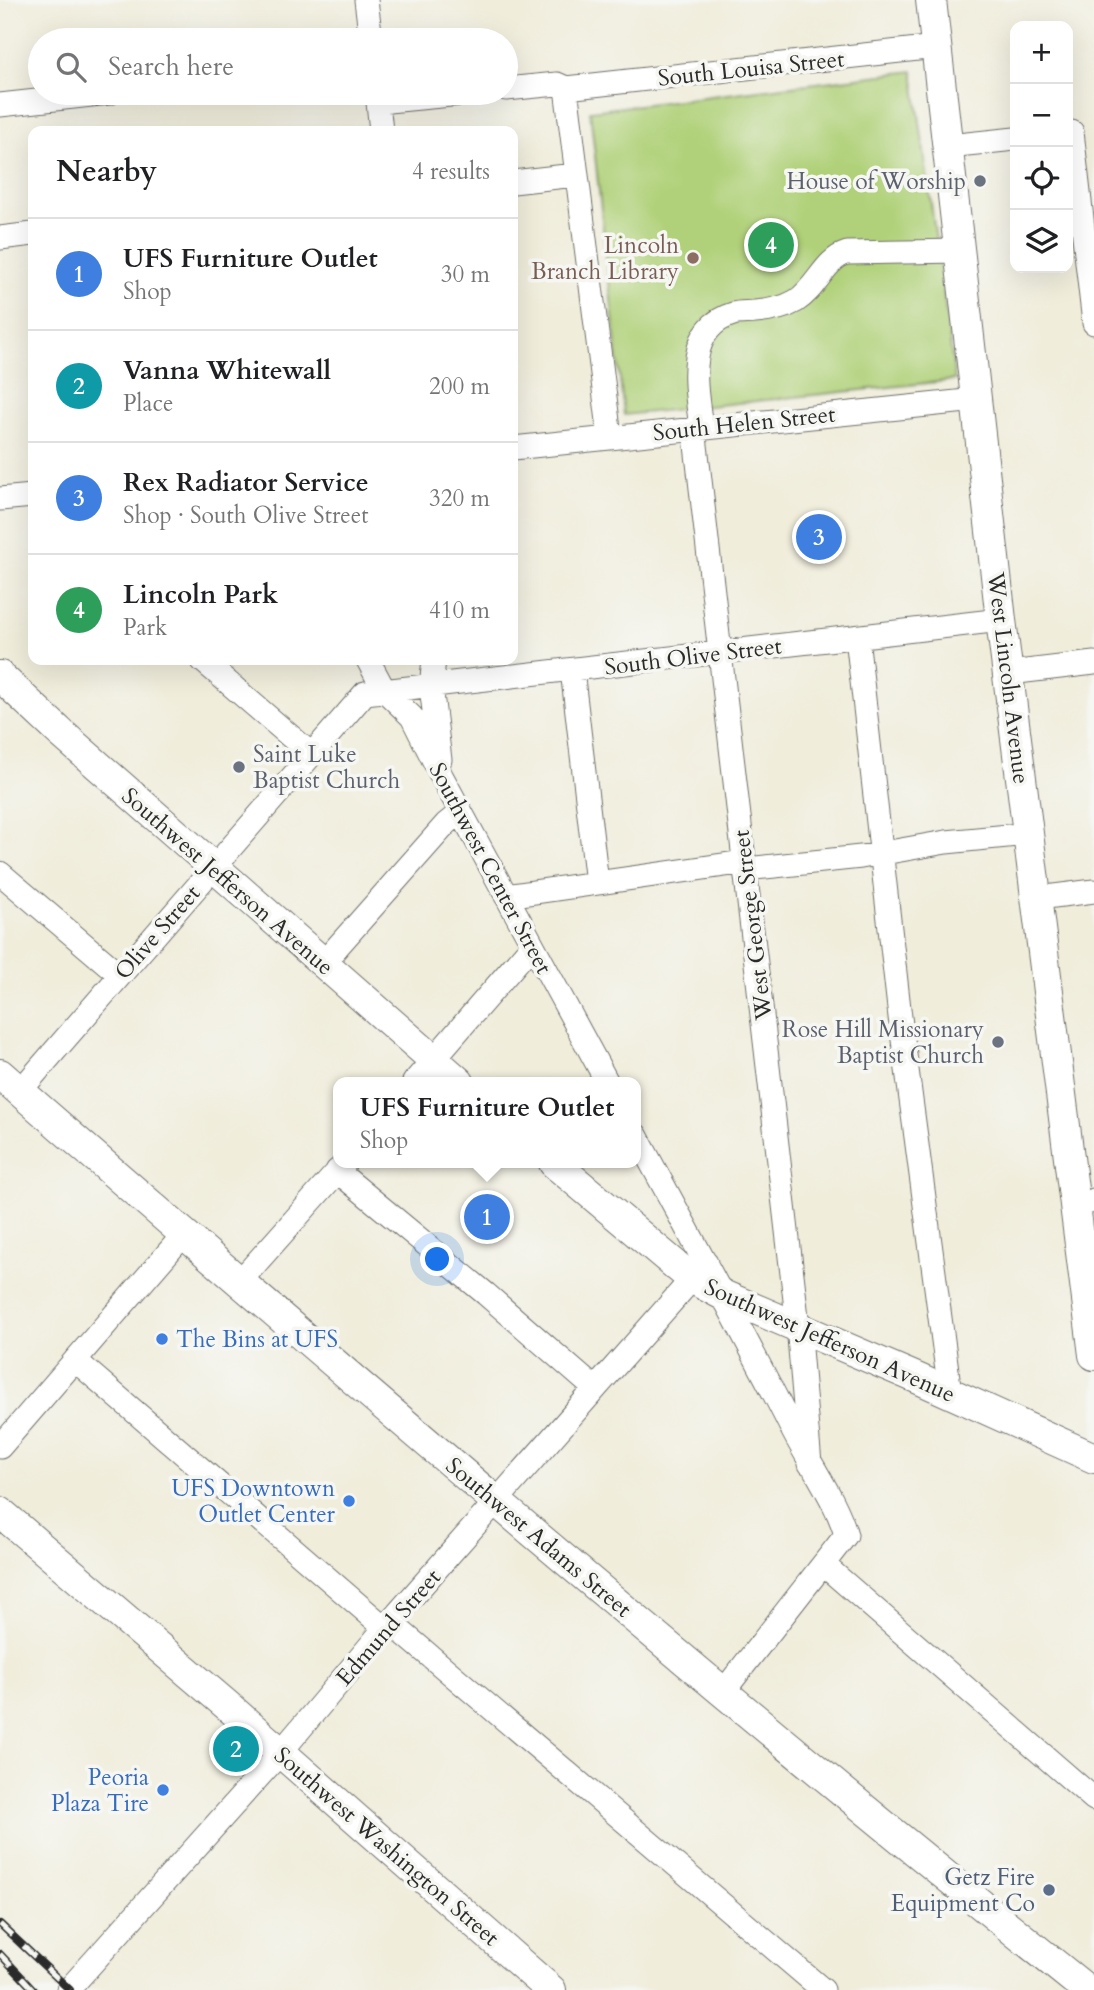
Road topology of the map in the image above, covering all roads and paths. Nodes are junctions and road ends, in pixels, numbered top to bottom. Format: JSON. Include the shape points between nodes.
{"nodes":[{"id":1,"x":366,"y":0,"type":"edge"},
{"id":2,"x":931,"y":0,"type":"edge"},
{"id":3,"x":370,"y":28,"type":"edge"},
{"id":4,"x":936,"y":47,"type":"junction"},
{"id":5,"x":518,"y":88,"type":"edge"},
{"id":6,"x":566,"y":88,"type":"junction"},
{"id":7,"x":28,"y":102,"type":"edge"},
{"id":8,"x":0,"y":105,"type":"edge"},
{"id":9,"x":379,"y":105,"type":"edge"},
{"id":10,"x":381,"y":126,"type":"edge"},
{"id":11,"x":1078,"y":131,"type":"edge"},
{"id":12,"x":1010,"y":140,"type":"edge"},
{"id":13,"x":948,"y":146,"type":"junction"},
{"id":14,"x":575,"y":174,"type":"junction"},
{"id":15,"x":518,"y":181,"type":"edge"},
{"id":16,"x":28,"y":235,"type":"edge"},
{"id":17,"x":0,"y":238,"type":"edge"},
{"id":18,"x":960,"y":251,"type":"junction"},
{"id":19,"x":1094,"y":323,"type":"edge"},
{"id":20,"x":976,"y":400,"type":"junction"},
{"id":21,"x":697,"y":428,"type":"junction"},
{"id":22,"x":610,"y":438,"type":"junction"},
{"id":23,"x":518,"y":447,"type":"edge"},
{"id":24,"x":0,"y":499,"type":"edge"},
{"id":25,"x":28,"y":500,"type":"edge"},
{"id":26,"x":1001,"y":620,"type":"junction"},
{"id":27,"x":857,"y":637,"type":"junction"},
{"id":28,"x":720,"y":653,"type":"junction"},
{"id":29,"x":1094,"y":663,"type":"edge"},
{"id":30,"x":208,"y":665,"type":"edge"},
{"id":31,"x":371,"y":665,"type":"edge"},
{"id":32,"x":433,"y":665,"type":"edge"},
{"id":33,"x":572,"y":670,"type":"junction"},
{"id":34,"x":1009,"y":673,"type":"junction"},
{"id":35,"x":0,"y":676,"type":"edge"},
{"id":36,"x":431,"y":686,"type":"junction"},
{"id":37,"x":384,"y":690,"type":"junction"},
{"id":38,"x":311,"y":754,"type":"junction"},
{"id":39,"x":442,"y":777,"type":"junction"},
{"id":40,"x":461,"y":812,"type":"junction"},
{"id":41,"x":1029,"y":834,"type":"junction"},
{"id":42,"x":883,"y":853,"type":"junction"},
{"id":43,"x":746,"y":865,"type":"junction"},
{"id":44,"x":213,"y":867,"type":"junction"},
{"id":45,"x":0,"y":873,"type":"edge"},
{"id":46,"x":597,"y":883,"type":"junction"},
{"id":47,"x":1094,"y":891,"type":"edge"},
{"id":48,"x":506,"y":896,"type":"junction"},
{"id":49,"x":1038,"y":898,"type":"junction"},
{"id":50,"x":532,"y":946,"type":"junction"},
{"id":51,"x":323,"y":963,"type":"junction"},
{"id":52,"x":120,"y":975,"type":"junction"},
{"id":53,"x":424,"y":1071,"type":"edge"},
{"id":54,"x":443,"y":1077,"type":"edge"},
{"id":55,"x":604,"y":1077,"type":"edge"},
{"id":56,"x":10,"y":1082,"type":"edge"},
{"id":57,"x":641,"y":1146,"type":"edge"},
{"id":58,"x":340,"y":1168,"type":"edge"},
{"id":59,"x":342,"y":1168,"type":"edge"},
{"id":60,"x":561,"y":1168,"type":"edge"},
{"id":61,"x":1088,"y":1198,"type":"edge"},
{"id":62,"x":185,"y":1233,"type":"junction"},
{"id":63,"x":698,"y":1271,"type":"junction"},
{"id":64,"x":241,"y":1280,"type":"junction"},
{"id":65,"x":725,"y":1296,"type":"junction"},
{"id":66,"x":798,"y":1326,"type":"junction"},
{"id":67,"x":1094,"y":1355,"type":"edge"},
{"id":68,"x":75,"y":1360,"type":"junction"},
{"id":69,"x":595,"y":1389,"type":"junction"},
{"id":70,"x":950,"y":1393,"type":"junction"},
{"id":71,"x":0,"y":1447,"type":"edge"},
{"id":72,"x":1094,"y":1458,"type":"edge"},
{"id":73,"x":810,"y":1464,"type":"junction"},
{"id":74,"x":497,"y":1502,"type":"junction"},
{"id":75,"x":0,"y":1512,"type":"edge"},
{"id":76,"x":824,"y":1565,"type":"junction"},
{"id":77,"x":388,"y":1625,"type":"junction"},
{"id":78,"x":723,"y":1692,"type":"junction"},
{"id":79,"x":280,"y":1753,"type":"junction"},
{"id":80,"x":1094,"y":1799,"type":"edge"},
{"id":81,"x":68,"y":1990,"type":"edge"},
{"id":82,"x":551,"y":1990,"type":"edge"},
{"id":83,"x":823,"y":1990,"type":"edge"},
{"id":84,"x":1087,"y":1990,"type":"edge"}],
"edges":[{"from":1,"to":3,"type":"street"},
{"from":2,"to":4,"type":"main road","name":"West Lincoln Avenue"},
{"from":4,"to":6,"type":"street","name":"South Louisa Street"},
{"from":4,"to":13,"type":"main road","name":"West Lincoln Avenue"},
{"from":5,"to":6,"type":"street","name":"South Louisa Street","via":[[557,84]]},
{"from":6,"to":14,"type":"street"},
{"from":7,"to":8,"type":"street"},
{"from":9,"to":10,"type":"street"},
{"from":11,"to":19,"type":"street"},
{"from":12,"to":13,"type":"street"},
{"from":13,"to":18,"type":"main road","name":"West Lincoln Avenue"},
{"from":14,"to":15,"type":"street"},
{"from":14,"to":22,"type":"street"},
{"from":16,"to":17,"type":"street"},
{"from":18,"to":20,"type":"main road","name":"West Lincoln Avenue"},
{"from":18,"to":21,"type":"street","name":"West George Street","via":[[847,253],[838,256],[813,288],[796,301],[720,320],[698,348]]},
{"from":20,"to":21,"type":"street","name":"South Helen Street"},
{"from":20,"to":26,"type":"main road","name":"West Lincoln Avenue"},
{"from":21,"to":22,"type":"street","name":"South Helen Street"},
{"from":21,"to":28,"type":"street","name":"West George Street"},
{"from":22,"to":23,"type":"street","name":"South Helen Street"},
{"from":24,"to":25,"type":"street"},
{"from":26,"to":27,"type":"street","name":"South Olive Street"},
{"from":26,"to":34,"type":"main road","name":"West Lincoln Avenue"},
{"from":27,"to":28,"type":"street","name":"South Olive Street"},
{"from":27,"to":42,"type":"street"},
{"from":28,"to":33,"type":"street","name":"South Olive Street"},
{"from":28,"to":43,"type":"street","name":"West George Street"},
{"from":29,"to":34,"type":"street"},
{"from":30,"to":38,"type":"street"},
{"from":31,"to":37,"type":"street","name":"Southwest Center Street"},
{"from":32,"to":36,"type":"street"},
{"from":33,"to":36,"type":"street","name":"South Olive Street"},
{"from":33,"to":46,"type":"street"},
{"from":34,"to":41,"type":"main road","name":"West Lincoln Avenue"},
{"from":35,"to":44,"type":"main road","name":"Southwest Jefferson Avenue"},
{"from":36,"to":37,"type":"street","name":"South Olive Street"},
{"from":36,"to":39,"type":"street"},
{"from":37,"to":38,"type":"street","name":"Olive Street","via":[[365,693]]},
{"from":37,"to":39,"type":"street","name":"Southwest Center Street","via":[[412,717]]},
{"from":38,"to":44,"type":"street","name":"Olive Street"},
{"from":39,"to":40,"type":"street","name":"Southwest Center Street"},
{"from":40,"to":48,"type":"street","name":"Southwest Center Street"},
{"from":40,"to":51,"type":"street"},
{"from":41,"to":42,"type":"street"},
{"from":41,"to":49,"type":"main road","name":"West Lincoln Avenue"},
{"from":42,"to":43,"type":"street"},
{"from":42,"to":70,"type":"street"},
{"from":43,"to":46,"type":"street"},
{"from":43,"to":66,"type":"street","name":"West George Street"},
{"from":44,"to":51,"type":"main road","name":"Southwest Jefferson Avenue"},
{"from":44,"to":52,"type":"street","name":"Olive Street"},
{"from":45,"to":52,"type":"street"},
{"from":46,"to":48,"type":"street"},
{"from":47,"to":49,"type":"street"},
{"from":48,"to":50,"type":"street","name":"Southwest Center Street"},
{"from":49,"to":61,"type":"main road","name":"West Lincoln Avenue"},
{"from":50,"to":53,"type":"street"},
{"from":50,"to":55,"type":"street","name":"Southwest Center Street"},
{"from":51,"to":53,"type":"main road","name":"Southwest Jefferson Avenue"},
{"from":52,"to":56,"type":"street","name":"Olive Street"},
{"from":53,"to":54,"type":"main road","name":"Southwest Jefferson Avenue"},
{"from":56,"to":62,"type":"main road","name":"Southwest Adams Street"},
{"from":57,"to":63,"type":"street"},
{"from":58,"to":64,"type":"street"},
{"from":59,"to":69,"type":"street"},
{"from":60,"to":63,"type":"main road","name":"Southwest Jefferson Avenue"},
{"from":61,"to":67,"type":"main road","name":"West Lincoln Avenue"},
{"from":62,"to":64,"type":"main road","name":"Southwest Adams Street"},
{"from":62,"to":68,"type":"street"},
{"from":63,"to":65,"type":"main road","name":"Southwest Jefferson Avenue"},
{"from":63,"to":69,"type":"street","name":"Edmund Street"},
{"from":64,"to":74,"type":"main road","name":"Southwest Adams Street"},
{"from":65,"to":66,"type":"main road","name":"Southwest Jefferson Avenue"},
{"from":65,"to":73,"type":"street"},
{"from":66,"to":70,"type":"main road","name":"Southwest Jefferson Avenue"},
{"from":66,"to":73,"type":"street","name":"West George Street"},
{"from":68,"to":71,"type":"street"},
{"from":68,"to":77,"type":"street"},
{"from":69,"to":74,"type":"street","name":"Edmund Street"},
{"from":70,"to":72,"type":"main road","name":"Southwest Jefferson Avenue"},
{"from":73,"to":76,"type":"street","via":[[846,1535]]},
{"from":74,"to":77,"type":"street","name":"Edmund Street"},
{"from":74,"to":78,"type":"main road","name":"Southwest Adams Street"},
{"from":75,"to":79,"type":"main road","name":"Southwest Washington Street"},
{"from":76,"to":78,"type":"street"},
{"from":76,"to":80,"type":"street"},
{"from":77,"to":79,"type":"street","name":"Edmund Street"},
{"from":77,"to":83,"type":"street"},
{"from":78,"to":84,"type":"main road","name":"Southwest Adams Street"},
{"from":79,"to":81,"type":"street","name":"Edmund Street"},
{"from":79,"to":82,"type":"main road","name":"Southwest Washington Street"}]}
